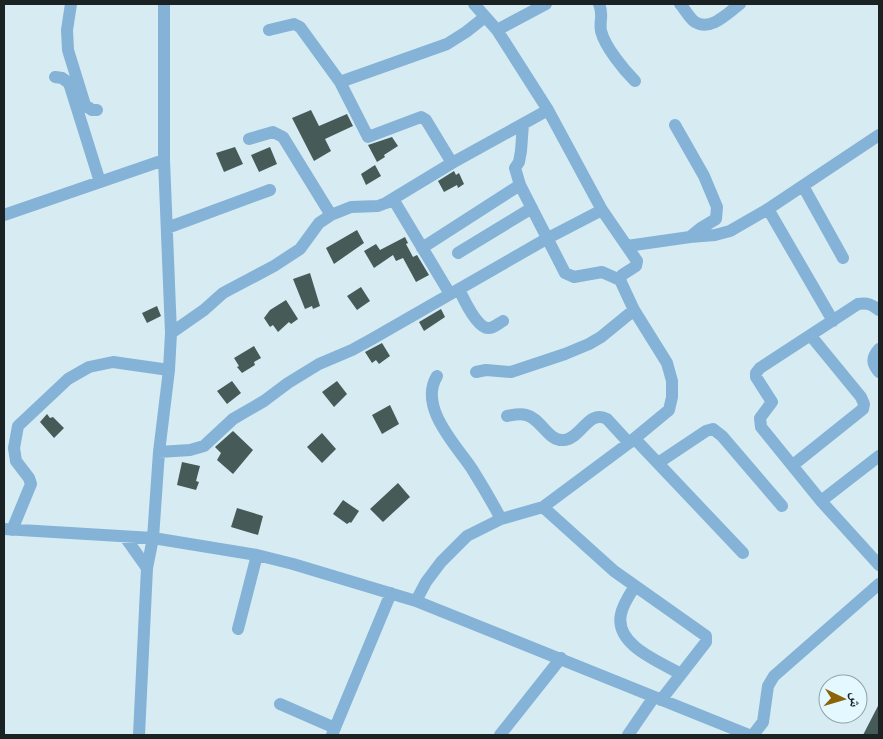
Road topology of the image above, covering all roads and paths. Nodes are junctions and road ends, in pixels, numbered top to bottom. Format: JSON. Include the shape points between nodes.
{"nodes":[{"id":1,"x":70,"y":4,"type":"edge"},
{"id":2,"x":164,"y":4,"type":"edge"},
{"id":3,"x":474,"y":4,"type":"edge"},
{"id":4,"x":546,"y":4,"type":"edge"},
{"id":5,"x":599,"y":4,"type":"edge"},
{"id":6,"x":680,"y":4,"type":"edge"},
{"id":7,"x":740,"y":4,"type":"edge"},
{"id":8,"x":485,"y":17,"type":"junction"},
{"id":9,"x":269,"y":30,"type":"dead end"},
{"id":10,"x":497,"y":30,"type":"junction"},
{"id":11,"x":56,"y":78,"type":"dead end"},
{"id":12,"x":635,"y":81,"type":"dead end"},
{"id":13,"x":340,"y":82,"type":"junction"},
{"id":14,"x":97,"y":110,"type":"dead end"},
{"id":15,"x":548,"y":110,"type":"junction"},
{"id":16,"x":522,"y":124,"type":"junction"},
{"id":17,"x":675,"y":125,"type":"dead end"},
{"id":18,"x":249,"y":139,"type":"dead end"},
{"id":19,"x":878,"y":141,"type":"edge"},
{"id":20,"x":164,"y":160,"type":"junction"},
{"id":21,"x":452,"y":163,"type":"junction"},
{"id":22,"x":100,"y":182,"type":"junction"},
{"id":23,"x":520,"y":185,"type":"junction"},
{"id":24,"x":804,"y":186,"type":"junction"},
{"id":25,"x":270,"y":190,"type":"dead end"},
{"id":26,"x":393,"y":199,"type":"junction"},
{"id":27,"x":532,"y":208,"type":"junction"},
{"id":28,"x":768,"y":209,"type":"junction"},
{"id":29,"x":602,"y":210,"type":"junction"},
{"id":30,"x":4,"y":215,"type":"edge"},
{"id":31,"x":331,"y":215,"type":"junction"},
{"id":32,"x":167,"y":228,"type":"junction"},
{"id":33,"x":690,"y":237,"type":"junction"},
{"id":34,"x":548,"y":238,"type":"junction"},
{"id":35,"x":626,"y":246,"type":"junction"},
{"id":36,"x":422,"y":248,"type":"junction"},
{"id":37,"x":458,"y":253,"type":"dead end"},
{"id":38,"x":843,"y":258,"type":"dead end"},
{"id":39,"x":620,"y":280,"type":"junction"},
{"id":40,"x":454,"y":291,"type":"junction"},
{"id":41,"x":634,"y":310,"type":"junction"},
{"id":42,"x":879,"y":310,"type":"edge"},
{"id":43,"x":503,"y":321,"type":"dead end"},
{"id":44,"x":834,"y":321,"type":"junction"},
{"id":45,"x":171,"y":333,"type":"junction"},
{"id":46,"x":811,"y":336,"type":"junction"},
{"id":47,"x":879,"y":350,"type":"edge"},
{"id":48,"x":169,"y":370,"type":"junction"},
{"id":49,"x":476,"y":372,"type":"dead end"},
{"id":50,"x":879,"y":372,"type":"edge"},
{"id":51,"x":438,"y":376,"type":"dead end"},
{"id":52,"x":507,"y":416,"type":"dead end"},
{"id":53,"x":632,"y":441,"type":"junction"},
{"id":54,"x":159,"y":452,"type":"junction"},
{"id":55,"x":879,"y":456,"type":"edge"},
{"id":56,"x":658,"y":463,"type":"junction"},
{"id":57,"x":793,"y":465,"type":"junction"},
{"id":58,"x":821,"y":501,"type":"junction"},
{"id":59,"x":782,"y":506,"type":"dead end"},
{"id":60,"x":543,"y":507,"type":"junction"},
{"id":61,"x":502,"y":519,"type":"junction"},
{"id":62,"x":8,"y":529,"type":"edge"},
{"id":63,"x":125,"y":536,"type":"junction"},
{"id":64,"x":152,"y":538,"type":"junction"},
{"id":65,"x":743,"y":552,"type":"dead end"},
{"id":66,"x":257,"y":555,"type":"junction"},
{"id":67,"x":879,"y":565,"type":"edge"},
{"id":68,"x":148,"y":568,"type":"junction"},
{"id":69,"x":879,"y":584,"type":"edge"},
{"id":70,"x":635,"y":586,"type":"junction"},
{"id":71,"x":391,"y":593,"type":"junction"},
{"id":72,"x":416,"y":600,"type":"junction"},
{"id":73,"x":238,"y":629,"type":"dead end"},
{"id":74,"x":561,"y":658,"type":"junction"},
{"id":75,"x":681,"y":674,"type":"junction"},
{"id":76,"x":657,"y":698,"type":"junction"},
{"id":77,"x":280,"y":704,"type":"dead end"},
{"id":78,"x":334,"y":731,"type":"edge"},
{"id":79,"x":504,"y":731,"type":"edge"},
{"id":80,"x":744,"y":734,"type":"edge"},
{"id":81,"x":139,"y":735,"type":"edge"},
{"id":82,"x":517,"y":735,"type":"edge"},
{"id":83,"x":628,"y":735,"type":"edge"}],
"edges":[{"from":1,"to":14,"type":"street","via":[[68,50],[85,105]]},
{"from":2,"to":20,"type":"street"},
{"from":3,"to":8,"type":"street"},
{"from":4,"to":10,"type":"street"},
{"from":5,"to":12,"type":"street","via":[[602,33]]},
{"from":6,"to":7,"type":"street","via":[[695,22],[703,24],[720,19]]},
{"from":8,"to":10,"type":"street"},
{"from":8,"to":13,"type":"street","via":[[447,44]]},
{"from":9,"to":13,"type":"street","via":[[294,24],[298,26]]},
{"from":10,"to":15,"type":"street"},
{"from":11,"to":22,"type":"street","via":[[69,83]]},
{"from":13,"to":21,"type":"street","via":[[368,137],[421,117]]},
{"from":15,"to":16,"type":"street"},
{"from":15,"to":29,"type":"street"},
{"from":16,"to":21,"type":"street"},
{"from":16,"to":23,"type":"street","via":[[521,150],[515,170]]},
{"from":17,"to":33,"type":"street","via":[[718,207],[716,219]]},
{"from":18,"to":31,"type":"street","via":[[273,132],[283,137]]},
{"from":19,"to":24,"type":"street"},
{"from":20,"to":22,"type":"street"},
{"from":20,"to":32,"type":"street"},
{"from":21,"to":26,"type":"street"},
{"from":22,"to":30,"type":"street"},
{"from":23,"to":27,"type":"street"},
{"from":23,"to":36,"type":"street"},
{"from":24,"to":28,"type":"street"},
{"from":24,"to":38,"type":"street"},
{"from":25,"to":32,"type":"street"},
{"from":26,"to":31,"type":"street","via":[[378,206],[352,207]]},
{"from":26,"to":36,"type":"street"},
{"from":27,"to":34,"type":"street"},
{"from":27,"to":37,"type":"street"},
{"from":28,"to":33,"type":"street","via":[[730,232]]},
{"from":28,"to":44,"type":"street"},
{"from":29,"to":34,"type":"street"},
{"from":29,"to":35,"type":"street"},
{"from":31,"to":45,"type":"street","via":[[319,223],[300,249],[223,294]]},
{"from":32,"to":45,"type":"street"},
{"from":33,"to":35,"type":"street"},
{"from":34,"to":39,"type":"street","via":[[569,276],[574,278],[602,272]]},
{"from":34,"to":40,"type":"street"},
{"from":35,"to":39,"type":"street","via":[[637,264]]},
{"from":36,"to":40,"type":"street"},
{"from":39,"to":41,"type":"street"},
{"from":40,"to":43,"type":"street","via":[[484,327],[490,328]]},
{"from":40,"to":54,"type":"street","via":[[288,383],[233,419],[204,446]]},
{"from":41,"to":49,"type":"street","via":[[601,338],[565,354],[511,372]]},
{"from":41,"to":53,"type":"street","via":[[668,363],[672,398],[669,410]]},
{"from":42,"to":44,"type":"street","via":[[872,304],[858,304]]},
{"from":44,"to":46,"type":"street"},
{"from":45,"to":48,"type":"street"},
{"from":46,"to":57,"type":"street","via":[[756,373],[772,402],[760,418],[759,425]]},
{"from":46,"to":57,"type":"street","via":[[864,404],[863,409]]},
{"from":47,"to":50,"type":"street","via":[[873,361]]},
{"from":48,"to":54,"type":"street"},
{"from":48,"to":62,"type":"street","via":[[113,362],[90,367],[68,379],[18,426],[14,448],[16,461],[31,484]]},
{"from":51,"to":61,"type":"street","via":[[432,390],[439,419]]},
{"from":52,"to":53,"type":"street","via":[[533,417],[552,436],[562,440],[594,417],[602,416]]},
{"from":53,"to":56,"type":"street"},
{"from":53,"to":60,"type":"street"},
{"from":54,"to":64,"type":"street"},
{"from":55,"to":58,"type":"street"},
{"from":56,"to":59,"type":"street","via":[[714,429]]},
{"from":56,"to":65,"type":"street"},
{"from":57,"to":58,"type":"street"},
{"from":58,"to":67,"type":"street"},
{"from":60,"to":61,"type":"street"},
{"from":60,"to":70,"type":"street"},
{"from":61,"to":72,"type":"street","via":[[467,536],[455,547],[426,582]]},
{"from":62,"to":63,"type":"street"},
{"from":63,"to":64,"type":"street"},
{"from":63,"to":68,"type":"street"},
{"from":64,"to":66,"type":"street"},
{"from":64,"to":68,"type":"street"},
{"from":66,"to":71,"type":"street"},
{"from":66,"to":73,"type":"street"},
{"from":68,"to":81,"type":"street"},
{"from":69,"to":80,"type":"street","via":[[774,676],[768,686],[763,722]]},
{"from":70,"to":75,"type":"street","via":[[621,612],[621,629],[636,649]]},
{"from":70,"to":75,"type":"street","via":[[706,636],[706,642]]},
{"from":71,"to":72,"type":"street"},
{"from":71,"to":78,"type":"street"},
{"from":72,"to":74,"type":"street"},
{"from":74,"to":76,"type":"street"},
{"from":74,"to":79,"type":"street"},
{"from":75,"to":76,"type":"street"},
{"from":76,"to":80,"type":"street"},
{"from":76,"to":83,"type":"street"},
{"from":77,"to":78,"type":"street"},
{"from":79,"to":82,"type":"street"}]}
